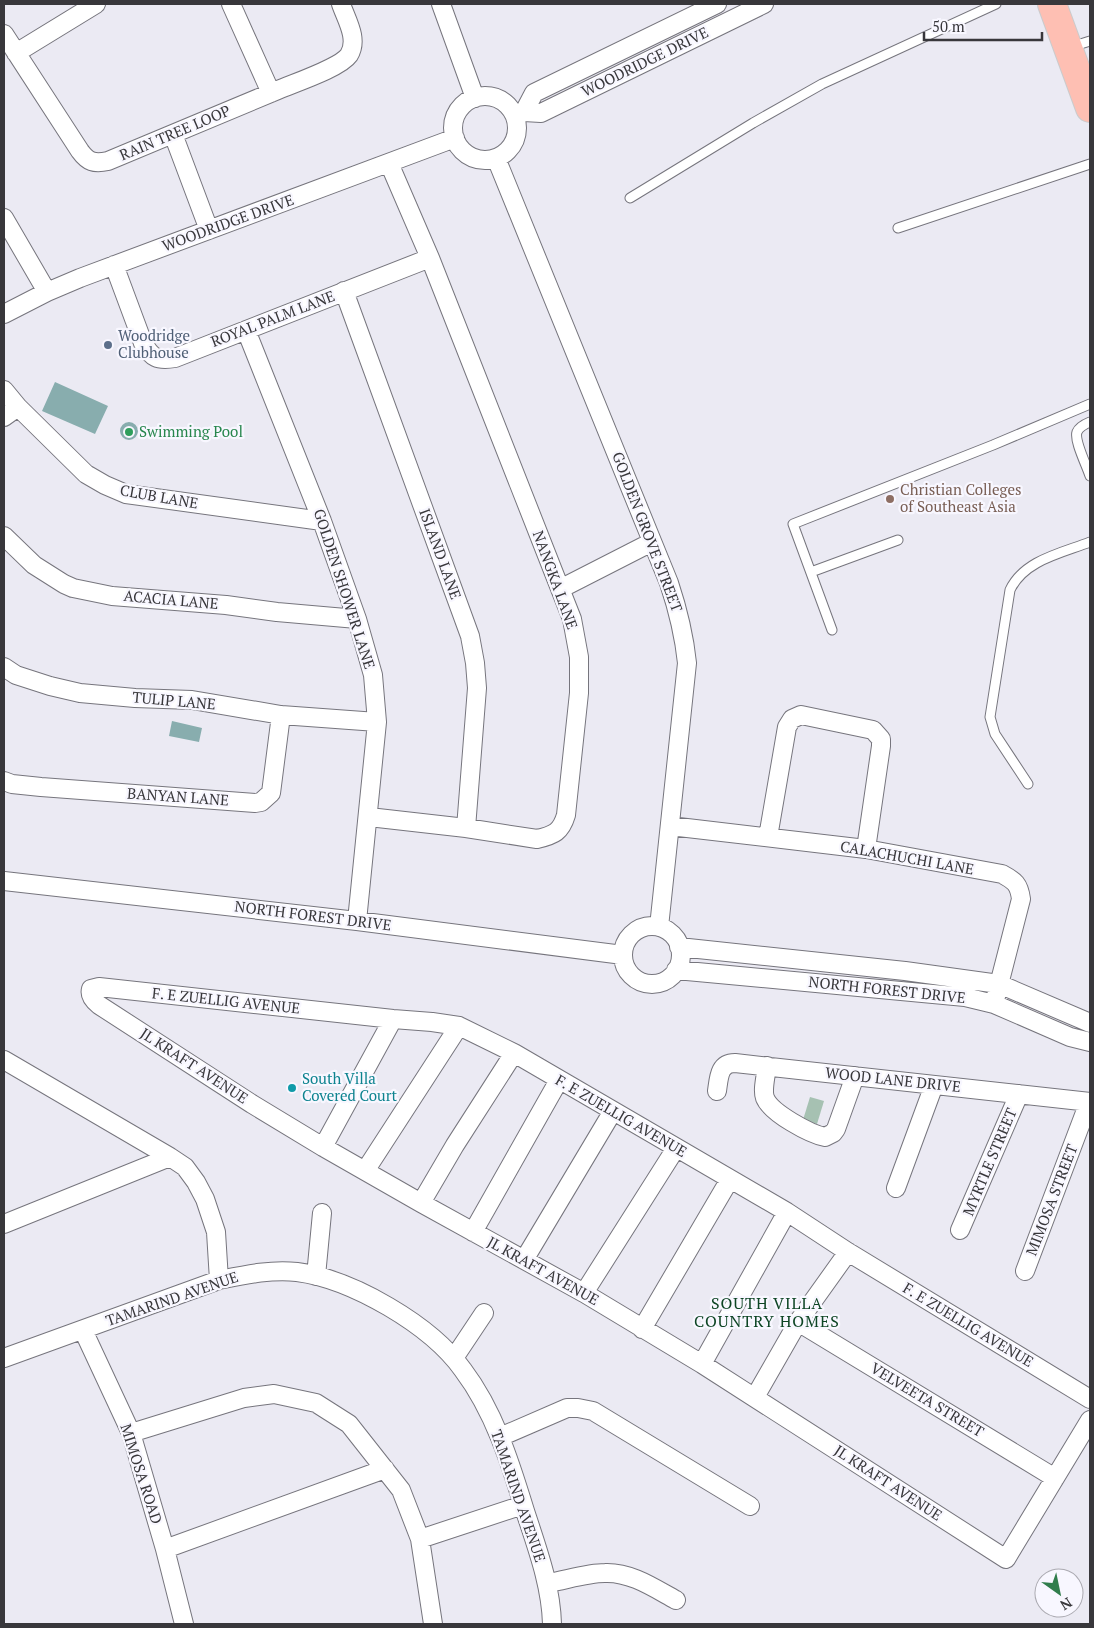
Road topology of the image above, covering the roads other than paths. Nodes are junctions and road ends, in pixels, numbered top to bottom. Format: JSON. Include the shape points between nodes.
{"nodes":[{"id":1,"x":96,"y":4,"type":"edge"},
{"id":2,"x":232,"y":4,"type":"edge"},
{"id":3,"x":341,"y":4,"type":"edge"},
{"id":4,"x":441,"y":4,"type":"edge"},
{"id":5,"x":717,"y":4,"type":"edge"},
{"id":6,"x":764,"y":4,"type":"edge"},
{"id":7,"x":996,"y":4,"type":"edge"},
{"id":8,"x":1052,"y":4,"type":"edge"},
{"id":9,"x":4,"y":34,"type":"edge"},
{"id":10,"x":1079,"y":45,"type":"edge"},
{"id":11,"x":16,"y":53,"type":"junction"},
{"id":12,"x":271,"y":93,"type":"junction"},
{"id":13,"x":475,"y":98,"type":"junction"},
{"id":14,"x":1090,"y":108,"type":"edge"},
{"id":15,"x":519,"y":114,"type":"junction"},
{"id":16,"x":173,"y":134,"type":"junction"},
{"id":17,"x":455,"y":138,"type":"junction"},
{"id":18,"x":496,"y":158,"type":"junction"},
{"id":19,"x":389,"y":163,"type":"junction"},
{"id":20,"x":1090,"y":164,"type":"edge"},
{"id":21,"x":630,"y":198,"type":"dead end"},
{"id":22,"x":4,"y":218,"type":"edge"},
{"id":23,"x":898,"y":228,"type":"dead end"},
{"id":24,"x":209,"y":230,"type":"junction"},
{"id":25,"x":430,"y":258,"type":"junction"},
{"id":26,"x":114,"y":265,"type":"junction"},
{"id":27,"x":344,"y":291,"type":"junction"},
{"id":28,"x":47,"y":292,"type":"junction"},
{"id":29,"x":4,"y":314,"type":"edge"},
{"id":30,"x":246,"y":330,"type":"junction"},
{"id":31,"x":4,"y":390,"type":"edge"},
{"id":32,"x":1090,"y":404,"type":"edge"},
{"id":33,"x":11,"y":412,"type":"edge"},
{"id":34,"x":1090,"y":422,"type":"edge"},
{"id":35,"x":1090,"y":476,"type":"edge"},
{"id":36,"x":322,"y":521,"type":"junction"},
{"id":37,"x":4,"y":536,"type":"edge"},
{"id":38,"x":898,"y":540,"type":"dead end"},
{"id":39,"x":652,"y":542,"type":"junction"},
{"id":40,"x":1090,"y":542,"type":"edge"},
{"id":41,"x":811,"y":572,"type":"junction"},
{"id":42,"x":560,"y":589,"type":"junction"},
{"id":43,"x":356,"y":619,"type":"junction"},
{"id":44,"x":832,"y":630,"type":"dead end"},
{"id":45,"x":4,"y":667,"type":"edge"},
{"id":46,"x":281,"y":715,"type":"junction"},
{"id":47,"x":378,"y":722,"type":"junction"},
{"id":48,"x":4,"y":781,"type":"edge"},
{"id":49,"x":1028,"y":784,"type":"dead end"},
{"id":50,"x":369,"y":817,"type":"junction"},
{"id":51,"x":670,"y":826,"type":"junction"},
{"id":52,"x":466,"y":828,"type":"junction"},
{"id":53,"x":768,"y":837,"type":"junction"},
{"id":54,"x":866,"y":849,"type":"junction"},
{"id":55,"x":4,"y":881,"type":"edge"},
{"id":56,"x":357,"y":921,"type":"junction"},
{"id":57,"x":659,"y":927,"type":"junction"},
{"id":58,"x":679,"y":948,"type":"junction"},
{"id":59,"x":623,"y":955,"type":"junction"},
{"id":60,"x":676,"y":970,"type":"junction"},
{"id":61,"x":999,"y":984,"type":"junction"},
{"id":62,"x":99,"y":987,"type":"joint"},
{"id":63,"x":994,"y":1004,"type":"junction"},
{"id":64,"x":393,"y":1019,"type":"junction"},
{"id":65,"x":1090,"y":1023,"type":"edge"},
{"id":66,"x":459,"y":1026,"type":"junction"},
{"id":67,"x":1090,"y":1042,"type":"edge"},
{"id":68,"x":514,"y":1053,"type":"junction"},
{"id":69,"x":4,"y":1060,"type":"edge"},
{"id":70,"x":767,"y":1066,"type":"junction"},
{"id":71,"x":855,"y":1076,"type":"junction"},
{"id":72,"x":559,"y":1080,"type":"junction"},
{"id":73,"x":934,"y":1085,"type":"junction"},
{"id":74,"x":717,"y":1091,"type":"dead end"},
{"id":75,"x":1019,"y":1094,"type":"junction"},
{"id":76,"x":1090,"y":1102,"type":"edge"},
{"id":77,"x":613,"y":1111,"type":"junction"},
{"id":78,"x":323,"y":1147,"type":"junction"},
{"id":79,"x":676,"y":1148,"type":"junction"},
{"id":80,"x":170,"y":1157,"type":"junction"},
{"id":81,"x":365,"y":1171,"type":"junction"},
{"id":82,"x":730,"y":1179,"type":"junction"},
{"id":83,"x":896,"y":1188,"type":"dead end"},
{"id":84,"x":421,"y":1204,"type":"junction"},
{"id":85,"x":787,"y":1212,"type":"junction"},
{"id":86,"x":322,"y":1213,"type":"dead end"},
{"id":87,"x":4,"y":1224,"type":"edge"},
{"id":88,"x":960,"y":1230,"type":"dead end"},
{"id":89,"x":473,"y":1232,"type":"junction"},
{"id":90,"x":848,"y":1252,"type":"junction"},
{"id":91,"x":524,"y":1260,"type":"junction"},
{"id":92,"x":1025,"y":1271,"type":"dead end"},
{"id":93,"x":316,"y":1276,"type":"junction"},
{"id":94,"x":218,"y":1280,"type":"junction"},
{"id":95,"x":584,"y":1293,"type":"junction"},
{"id":96,"x":484,"y":1313,"type":"dead end"},
{"id":97,"x":798,"y":1322,"type":"junction"},
{"id":98,"x":642,"y":1329,"type":"junction"},
{"id":99,"x":83,"y":1330,"type":"junction"},
{"id":100,"x":4,"y":1358,"type":"edge"},
{"id":101,"x":454,"y":1358,"type":"junction"},
{"id":102,"x":702,"y":1364,"type":"junction"},
{"id":103,"x":755,"y":1398,"type":"junction"},
{"id":104,"x":1090,"y":1399,"type":"edge"},
{"id":105,"x":1090,"y":1420,"type":"edge"},
{"id":106,"x":130,"y":1432,"type":"junction"},
{"id":107,"x":500,"y":1437,"type":"junction"},
{"id":108,"x":385,"y":1469,"type":"junction"},
{"id":109,"x":1055,"y":1478,"type":"junction"},
{"id":110,"x":523,"y":1505,"type":"junction"},
{"id":111,"x":750,"y":1506,"type":"dead end"},
{"id":112,"x":420,"y":1539,"type":"junction"},
{"id":113,"x":165,"y":1549,"type":"junction"},
{"id":114,"x":548,"y":1583,"type":"junction"},
{"id":115,"x":676,"y":1600,"type":"dead end"},
{"id":116,"x":429,"y":1623,"type":"edge"},
{"id":117,"x":184,"y":1624,"type":"edge"},
{"id":118,"x":552,"y":1624,"type":"edge"}],
"edges":[{"from":1,"to":11,"type":"street"},
{"from":2,"to":12,"type":"street"},
{"from":3,"to":12,"type":"street","name":"RAIN TREE LOOP","via":[[352,35],[353,45],[349,54],[334,67]]},
{"from":4,"to":13,"type":"street"},
{"from":5,"to":15,"type":"street","name":"WOODRIDGE DRIVE","via":[[534,93]]},
{"from":6,"to":15,"type":"street","name":"WOODRIDGE DRIVE","via":[[540,113]]},
{"from":7,"to":21,"type":"lane","via":[[822,84]]},
{"from":8,"to":10,"type":"main road"},
{"from":9,"to":11,"type":"street","name":"RAIN TREE LOOP"},
{"from":10,"to":14,"type":"main road"},
{"from":11,"to":16,"type":"street","name":"RAIN TREE LOOP","via":[[86,159],[108,162]]},
{"from":12,"to":16,"type":"street","name":"RAIN TREE LOOP"},
{"from":13,"to":15,"type":"street","via":[[498,99]]},
{"from":13,"to":17,"type":"street","via":[[458,111],[454,124]]},
{"from":15,"to":18,"type":"street","via":[[512,145]]},
{"from":16,"to":24,"type":"street"},
{"from":17,"to":18,"type":"street","via":[[458,146],[471,157],[479,160]]},
{"from":17,"to":19,"type":"street","name":"WOODRIDGE DRIVE"},
{"from":18,"to":39,"type":"street","name":"GOLDEN GROVE STREET"},
{"from":19,"to":24,"type":"street","name":"WOODRIDGE DRIVE"},
{"from":19,"to":25,"type":"street","name":"NANGKA LANE"},
{"from":20,"to":23,"type":"lane"},
{"from":22,"to":28,"type":"street"},
{"from":24,"to":26,"type":"street","name":"WOODRIDGE DRIVE"},
{"from":25,"to":27,"type":"street","name":"ROYAL PALM LANE"},
{"from":25,"to":42,"type":"street","name":"NANGKA LANE"},
{"from":26,"to":28,"type":"street","name":"WOODRIDGE DRIVE"},
{"from":26,"to":30,"type":"street","name":"ROYAL PALM LANE","via":[[143,343],[155,358],[175,358]]},
{"from":27,"to":30,"type":"street","name":"ROYAL PALM LANE"},
{"from":27,"to":52,"type":"street","name":"ISLAND LANE","via":[[470,636],[477,688]]},
{"from":28,"to":29,"type":"street","name":"WOODRIDGE DRIVE"},
{"from":30,"to":36,"type":"street","name":"GOLDEN SHOWER LANE"},
{"from":31,"to":33,"type":"street","name":"CLUB LANE"},
{"from":32,"to":41,"type":"lane","via":[[793,524]]},
{"from":33,"to":36,"type":"street","name":"CLUB LANE","via":[[86,474],[126,494]]},
{"from":34,"to":35,"type":"lane","via":[[1078,432],[1077,441]]},
{"from":36,"to":43,"type":"street","name":"GOLDEN SHOWER LANE"},
{"from":37,"to":43,"type":"street","name":"ACACIA LANE","via":[[34,565],[73,588],[112,596]]},
{"from":38,"to":41,"type":"lane"},
{"from":39,"to":42,"type":"street"},
{"from":39,"to":51,"type":"street","name":"GOLDEN GROVE STREET","via":[[680,614],[687,663]]},
{"from":40,"to":49,"type":"lane","via":[[1027,569],[1014,581],[1010,590],[990,716],[995,734]]},
{"from":41,"to":44,"type":"lane"},
{"from":42,"to":52,"type":"street","name":"NANGKA LANE","via":[[572,619],[579,657],[579,693],[563,824],[557,832],[537,838]]},
{"from":43,"to":47,"type":"street","name":"GOLDEN SHOWER LANE","via":[[372,675]]},
{"from":45,"to":46,"type":"street","name":"TULIP LANE","via":[[16,675],[80,693],[192,700]]},
{"from":46,"to":47,"type":"street","name":"TULIP LANE"},
{"from":46,"to":48,"type":"street","name":"BANYAN LANE","via":[[271,793],[261,802],[42,788]]},
{"from":47,"to":50,"type":"street","name":"GOLDEN SHOWER LANE"},
{"from":50,"to":52,"type":"street","name":"NANGKA LANE"},
{"from":50,"to":56,"type":"street","name":"GOLDEN SHOWER LANE"},
{"from":51,"to":53,"type":"street","name":"CALACHUCHI LANE"},
{"from":51,"to":57,"type":"street","name":"GOLDEN GROVE STREET"},
{"from":53,"to":54,"type":"street","name":"CALACHUCHI LANE"},
{"from":53,"to":54,"type":"street","via":[[786,727],[801,715],[873,730],[881,739]]},
{"from":54,"to":61,"type":"street","name":"CALACHUCHI LANE","via":[[1002,874],[1015,882],[1020,888],[1020,899]]},
{"from":55,"to":56,"type":"street","name":"NORTH FOREST DRIVE"},
{"from":56,"to":59,"type":"street","name":"NORTH FOREST DRIVE"},
{"from":57,"to":58,"type":"street","via":[[674,937]]},
{"from":57,"to":59,"type":"street","via":[[646,927],[634,932],[626,942]]},
{"from":58,"to":60,"type":"street"},
{"from":58,"to":61,"type":"street","name":"NORTH FOREST DRIVE"},
{"from":59,"to":60,"type":"street","via":[[629,972],[644,983],[662,982]]},
{"from":60,"to":63,"type":"street","name":"NORTH FOREST DRIVE","via":[[965,997]]},
{"from":61,"to":63,"type":"street","name":"CALACHUCHI LANE"},
{"from":61,"to":65,"type":"street","name":"NORTH FOREST DRIVE"},
{"from":62,"to":64,"type":"street","name":"F. E ZUELLIG AVENUE"},
{"from":62,"to":78,"type":"street","name":"JL KRAFT AVENUE","via":[[90,992],[99,1005]]},
{"from":63,"to":67,"type":"street","name":"NORTH FOREST DRIVE","via":[[1070,1037]]},
{"from":64,"to":66,"type":"street","name":"F. E ZUELLIG AVENUE"},
{"from":64,"to":78,"type":"street"},
{"from":66,"to":68,"type":"street","name":"F. E ZUELLIG AVENUE"},
{"from":66,"to":81,"type":"street"},
{"from":68,"to":72,"type":"street","name":"F. E ZUELLIG AVENUE"},
{"from":68,"to":84,"type":"street"},
{"from":69,"to":80,"type":"street"},
{"from":70,"to":71,"type":"street","name":"WOOD LANE DRIVE"},
{"from":70,"to":71,"type":"street","via":[[764,1092],[772,1108],[825,1137],[836,1130]]},
{"from":70,"to":74,"type":"street","name":"WOOD LANE DRIVE","via":[[726,1064],[720,1071]]},
{"from":71,"to":73,"type":"street","name":"WOOD LANE DRIVE"},
{"from":72,"to":77,"type":"street","name":"F. E ZUELLIG AVENUE"},
{"from":72,"to":89,"type":"street"},
{"from":73,"to":75,"type":"street","name":"WOOD LANE DRIVE"},
{"from":73,"to":83,"type":"street"},
{"from":75,"to":76,"type":"street","name":"WOOD LANE DRIVE"},
{"from":75,"to":88,"type":"street","name":"MYRTLE STREET"},
{"from":76,"to":92,"type":"street","name":"MIMOSA STREET"},
{"from":77,"to":79,"type":"street","name":"F. E ZUELLIG AVENUE"},
{"from":77,"to":91,"type":"street"},
{"from":78,"to":81,"type":"street","name":"JL KRAFT AVENUE"},
{"from":79,"to":82,"type":"street","name":"F. E ZUELLIG AVENUE"},
{"from":79,"to":95,"type":"street"},
{"from":80,"to":87,"type":"street"},
{"from":80,"to":94,"type":"street","via":[[185,1167],[205,1199],[216,1232]]},
{"from":81,"to":84,"type":"street","name":"JL KRAFT AVENUE"},
{"from":82,"to":85,"type":"street","name":"F. E ZUELLIG AVENUE"},
{"from":82,"to":98,"type":"street"},
{"from":84,"to":89,"type":"street","name":"JL KRAFT AVENUE"},
{"from":85,"to":90,"type":"street","name":"F. E ZUELLIG AVENUE"},
{"from":85,"to":102,"type":"street"},
{"from":86,"to":93,"type":"street"},
{"from":89,"to":91,"type":"street","name":"JL KRAFT AVENUE"},
{"from":90,"to":97,"type":"street"},
{"from":90,"to":104,"type":"street","name":"F. E ZUELLIG AVENUE"},
{"from":91,"to":95,"type":"street","name":"JL KRAFT AVENUE"},
{"from":93,"to":94,"type":"street","name":"TAMARIND AVENUE","via":[[271,1271]]},
{"from":93,"to":101,"type":"street","name":"TAMARIND AVENUE","via":[[366,1294],[404,1317]]},
{"from":94,"to":99,"type":"street","name":"TAMARIND AVENUE"},
{"from":95,"to":98,"type":"street","name":"JL KRAFT AVENUE"},
{"from":96,"to":101,"type":"street"},
{"from":97,"to":103,"type":"street"},
{"from":97,"to":109,"type":"street","name":"VELVEETA STREET"},
{"from":98,"to":102,"type":"street","name":"JL KRAFT AVENUE"},
{"from":99,"to":100,"type":"street","name":"TAMARIND AVENUE"},
{"from":99,"to":106,"type":"street","name":"MIMOSA ROAD"},
{"from":101,"to":107,"type":"street","name":"TAMARIND AVENUE","via":[[472,1382]]},
{"from":102,"to":103,"type":"street","name":"JL KRAFT AVENUE"},
{"from":103,"to":109,"type":"street","name":"JL KRAFT AVENUE","via":[[1006,1559]]},
{"from":105,"to":109,"type":"street"},
{"from":106,"to":108,"type":"street","via":[[244,1398],[274,1394],[316,1403],[349,1424]]},
{"from":106,"to":113,"type":"street","name":"MIMOSA ROAD"},
{"from":107,"to":110,"type":"street","name":"TAMARIND AVENUE"},
{"from":107,"to":111,"type":"street","via":[[567,1408],[593,1412]]},
{"from":108,"to":112,"type":"street","via":[[402,1490]]},
{"from":108,"to":113,"type":"street"},
{"from":110,"to":112,"type":"street"},
{"from":110,"to":114,"type":"street","name":"TAMARIND AVENUE"},
{"from":112,"to":116,"type":"street"},
{"from":113,"to":117,"type":"street","name":"MIMOSA ROAD"},
{"from":114,"to":115,"type":"street","via":[[605,1573],[623,1575],[640,1580]]},
{"from":114,"to":118,"type":"street","name":"TAMARIND AVENUE"}]}
